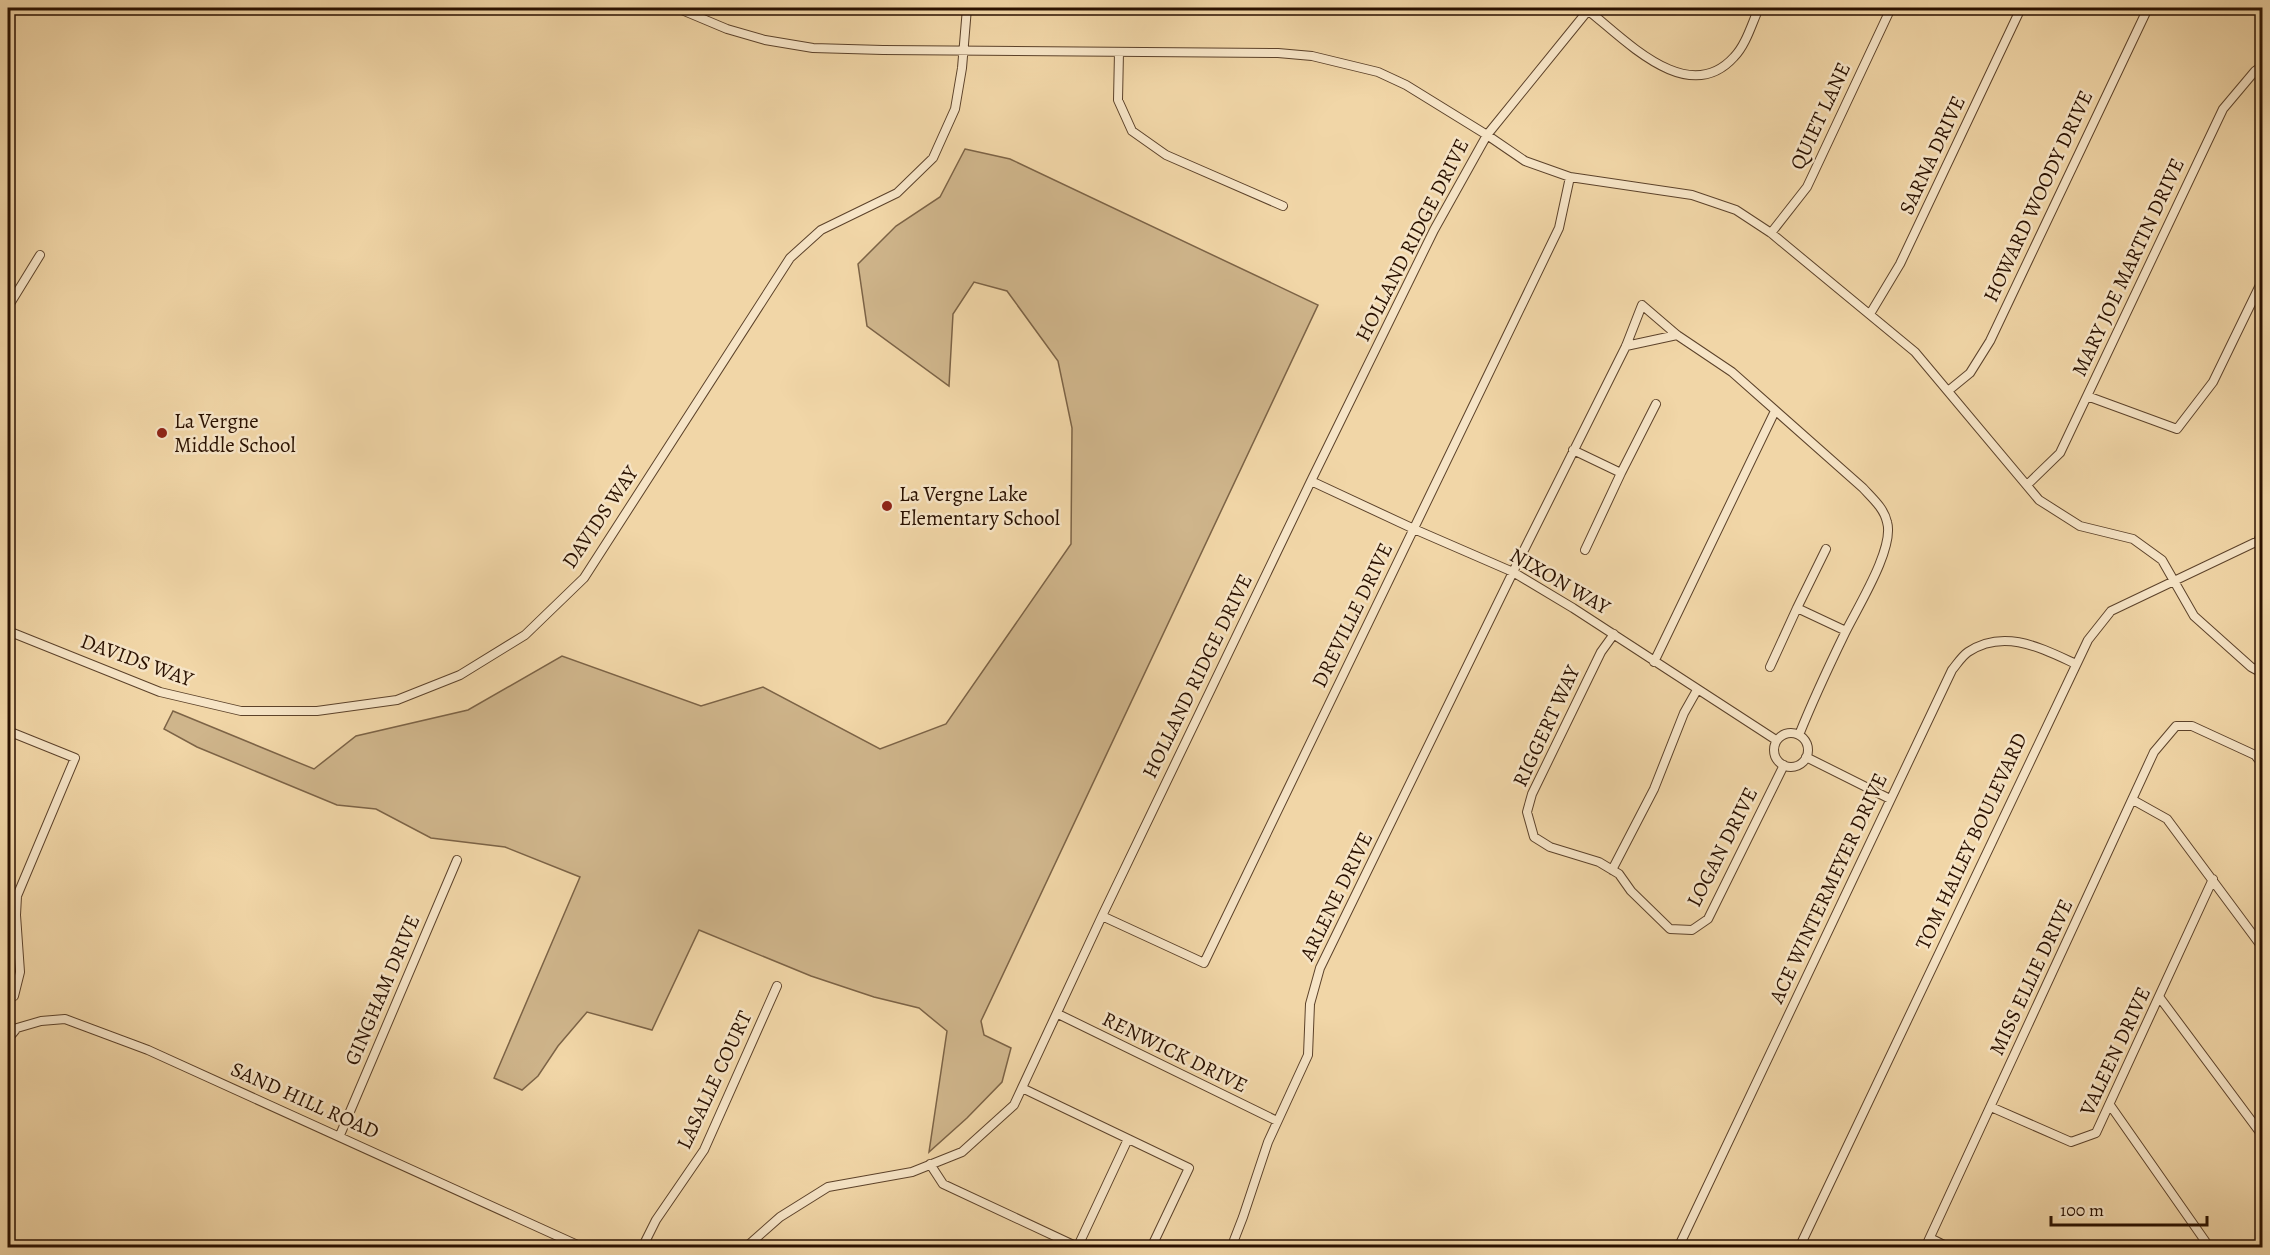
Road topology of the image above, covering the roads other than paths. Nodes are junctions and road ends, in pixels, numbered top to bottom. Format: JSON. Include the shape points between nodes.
{"nodes":[{"id":1,"x":677,"y":8,"type":"edge"},
{"id":2,"x":967,"y":8,"type":"edge"},
{"id":3,"x":1588,"y":8,"type":"edge"},
{"id":4,"x":1759,"y":8,"type":"edge"},
{"id":5,"x":1891,"y":8,"type":"edge"},
{"id":6,"x":2021,"y":8,"type":"edge"},
{"id":7,"x":2148,"y":8,"type":"edge"},
{"id":8,"x":963,"y":50,"type":"junction"},
{"id":9,"x":1119,"y":52,"type":"junction"},
{"id":10,"x":2262,"y":66,"type":"edge"},
{"id":11,"x":1487,"y":135,"type":"junction"},
{"id":12,"x":1570,"y":177,"type":"junction"},
{"id":13,"x":1283,"y":206,"type":"dead end"},
{"id":14,"x":1771,"y":232,"type":"junction"},
{"id":15,"x":40,"y":255,"type":"dead end"},
{"id":16,"x":2262,"y":281,"type":"edge"},
{"id":17,"x":8,"y":307,"type":"edge"},
{"id":18,"x":1870,"y":314,"type":"junction"},
{"id":19,"x":1677,"y":335,"type":"junction"},
{"id":20,"x":1626,"y":346,"type":"junction"},
{"id":21,"x":1948,"y":391,"type":"junction"},
{"id":22,"x":2086,"y":396,"type":"junction"},
{"id":23,"x":1656,"y":404,"type":"dead end"},
{"id":24,"x":1775,"y":411,"type":"junction"},
{"id":25,"x":1573,"y":450,"type":"junction"},
{"id":26,"x":1621,"y":473,"type":"junction"},
{"id":27,"x":1311,"y":481,"type":"junction"},
{"id":28,"x":2027,"y":485,"type":"junction"},
{"id":29,"x":1414,"y":529,"type":"junction"},
{"id":30,"x":2261,"y":539,"type":"edge"},
{"id":31,"x":1826,"y":549,"type":"dead end"},
{"id":32,"x":1585,"y":550,"type":"dead end"},
{"id":33,"x":1513,"y":572,"type":"junction"},
{"id":34,"x":2173,"y":582,"type":"junction"},
{"id":35,"x":1797,"y":608,"type":"junction"},
{"id":36,"x":8,"y":631,"type":"edge"},
{"id":37,"x":1846,"y":631,"type":"junction"},
{"id":38,"x":1614,"y":634,"type":"junction"},
{"id":39,"x":1654,"y":662,"type":"junction"},
{"id":40,"x":2076,"y":664,"type":"junction"},
{"id":41,"x":1770,"y":667,"type":"dead end"},
{"id":42,"x":2262,"y":673,"type":"edge"},
{"id":43,"x":1697,"y":690,"type":"junction"},
{"id":44,"x":8,"y":731,"type":"edge"},
{"id":45,"x":1799,"y":735,"type":"junction"},
{"id":46,"x":1776,"y":740,"type":"junction"},
{"id":47,"x":1806,"y":757,"type":"junction"},
{"id":48,"x":2262,"y":764,"type":"edge"},
{"id":49,"x":1784,"y":765,"type":"junction"},
{"id":50,"x":1890,"y":799,"type":"junction"},
{"id":51,"x":2133,"y":800,"type":"junction"},
{"id":52,"x":1534,"y":837,"type":"joint"},
{"id":53,"x":457,"y":860,"type":"dead end"},
{"id":54,"x":1612,"y":870,"type":"junction"},
{"id":55,"x":2213,"y":879,"type":"junction"},
{"id":56,"x":1102,"y":916,"type":"junction"},
{"id":57,"x":2262,"y":947,"type":"edge"},
{"id":58,"x":777,"y":987,"type":"dead end"},
{"id":59,"x":14,"y":996,"type":"dead end"},
{"id":60,"x":2160,"y":998,"type":"junction"},
{"id":61,"x":1058,"y":1014,"type":"junction"},
{"id":62,"x":8,"y":1039,"type":"edge"},
{"id":63,"x":1022,"y":1088,"type":"junction"},
{"id":64,"x":2110,"y":1105,"type":"junction"},
{"id":65,"x":1991,"y":1107,"type":"junction"},
{"id":66,"x":1277,"y":1121,"type":"junction"},
{"id":67,"x":340,"y":1135,"type":"junction"},
{"id":68,"x":2262,"y":1135,"type":"edge"},
{"id":69,"x":1128,"y":1139,"type":"junction"},
{"id":70,"x":930,"y":1164,"type":"junction"},
{"id":71,"x":1930,"y":1238,"type":"junction"},
{"id":72,"x":1079,"y":1247,"type":"edge"},
{"id":73,"x":584,"y":1248,"type":"edge"},
{"id":74,"x":642,"y":1248,"type":"edge"},
{"id":75,"x":745,"y":1248,"type":"edge"},
{"id":76,"x":1151,"y":1248,"type":"edge"},
{"id":77,"x":1231,"y":1248,"type":"edge"},
{"id":78,"x":1678,"y":1248,"type":"edge"},
{"id":79,"x":1799,"y":1248,"type":"edge"},
{"id":80,"x":1925,"y":1248,"type":"edge"},
{"id":81,"x":1950,"y":1248,"type":"edge"},
{"id":82,"x":2210,"y":1248,"type":"edge"}],
"edges":[{"from":1,"to":8,"type":"street","via":[[728,29],[782,43],[837,49]]},
{"from":2,"to":8,"type":"street","name":"DAVIDS WAY"},
{"from":3,"to":4,"type":"street","via":[[1657,65],[1686,76],[1715,72],[1732,60]]},
{"from":3,"to":11,"type":"street","name":"HOLLAND RIDGE DRIVE"},
{"from":5,"to":14,"type":"street","name":"QUIET LANE","via":[[1807,187]]},
{"from":6,"to":18,"type":"street","name":"SARNA DRIVE","via":[[1900,264]]},
{"from":7,"to":21,"type":"street","name":"HOWARD WOODY DRIVE","via":[[1990,341],[1970,374]]},
{"from":8,"to":9,"type":"street"},
{"from":8,"to":36,"type":"street","name":"DAVIDS WAY","via":[[955,109],[933,158],[897,193],[821,230],[790,258],[584,578],[525,635],[460,675],[397,700],[317,711],[241,711],[160,692]]},
{"from":9,"to":11,"type":"street","via":[[1278,53],[1347,63],[1406,85]]},
{"from":9,"to":13,"type":"street","via":[[1118,99],[1132,130],[1166,155]]},
{"from":10,"to":22,"type":"street","name":"MARY JOE MARTIN DRIVE","via":[[2223,109]]},
{"from":11,"to":12,"type":"street","via":[[1525,161]]},
{"from":11,"to":27,"type":"street","name":"HOLLAND RIDGE DRIVE","via":[[1434,230]]},
{"from":12,"to":14,"type":"street","via":[[1692,195],[1736,210]]},
{"from":12,"to":29,"type":"street","name":"DREVILLE DRIVE","via":[[1559,228]]},
{"from":14,"to":18,"type":"street"},
{"from":15,"to":17,"type":"street"},
{"from":16,"to":22,"type":"street","via":[[2213,382],[2177,429]]},
{"from":18,"to":21,"type":"street","via":[[1915,352]]},
{"from":19,"to":20,"type":"street"},
{"from":19,"to":20,"type":"street","name":"ARLENE DRIVE","via":[[1642,305]]},
{"from":19,"to":24,"type":"street","via":[[1732,372]]},
{"from":20,"to":25,"type":"street","name":"ARLENE DRIVE"},
{"from":21,"to":28,"type":"street"},
{"from":22,"to":28,"type":"street","name":"MARY JOE MARTIN DRIVE","via":[[2060,453]]},
{"from":23,"to":26,"type":"street"},
{"from":24,"to":37,"type":"street","via":[[1863,488],[1881,508],[1888,523],[1888,539],[1875,574]]},
{"from":24,"to":39,"type":"street"},
{"from":25,"to":26,"type":"street"},
{"from":25,"to":33,"type":"street","name":"ARLENE DRIVE"},
{"from":26,"to":32,"type":"street"},
{"from":27,"to":29,"type":"street","name":"NIXON WAY"},
{"from":27,"to":56,"type":"street","name":"HOLLAND RIDGE DRIVE"},
{"from":28,"to":34,"type":"street","via":[[2039,500],[2080,526],[2133,539],[2162,560]]},
{"from":29,"to":33,"type":"street","name":"NIXON WAY"},
{"from":29,"to":56,"type":"street","name":"DREVILLE DRIVE","via":[[1204,963]]},
{"from":30,"to":34,"type":"street","name":"TOM HAILEY BOULEVARD"},
{"from":31,"to":35,"type":"street"},
{"from":33,"to":38,"type":"street","name":"NIXON WAY"},
{"from":33,"to":66,"type":"street","name":"ARLENE DRIVE","via":[[1320,968],[1310,1004],[1308,1054]]},
{"from":34,"to":40,"type":"street","name":"TOM HAILEY BOULEVARD","via":[[2111,611],[2088,640]]},
{"from":34,"to":42,"type":"street","via":[[2194,616]]},
{"from":35,"to":37,"type":"street"},
{"from":35,"to":41,"type":"street"},
{"from":37,"to":45,"type":"street"},
{"from":38,"to":39,"type":"street","name":"NIXON WAY"},
{"from":38,"to":52,"type":"street","name":"RIGGERT WAY","via":[[1601,652],[1532,794],[1527,812]]},
{"from":39,"to":43,"type":"street","name":"NIXON WAY"},
{"from":40,"to":50,"type":"street","name":"ACE WINTERMEYER DRIVE","via":[[2035,645],[2011,640],[1991,642],[1967,653],[1952,670]]},
{"from":40,"to":79,"type":"street","name":"TOM HAILEY BOULEVARD"},
{"from":43,"to":46,"type":"street","name":"NIXON WAY"},
{"from":43,"to":54,"type":"street","via":[[1654,789]]},
{"from":44,"to":59,"type":"street","via":[[75,758],[17,896],[20,972]]},
{"from":45,"to":46,"type":"street","via":[[1788,732]]},
{"from":45,"to":47,"type":"street","via":[[1807,743]]},
{"from":46,"to":49,"type":"street","via":[[1774,754]]},
{"from":47,"to":49,"type":"street","via":[[1797,766]]},
{"from":47,"to":50,"type":"street"},
{"from":48,"to":51,"type":"street","name":"MISS ELLIE DRIVE","via":[[2255,755],[2192,726],[2176,726],[2154,752]]},
{"from":49,"to":54,"type":"street","name":"LOGAN DRIVE","via":[[1708,919],[1692,930],[1670,929]]},
{"from":50,"to":78,"type":"street","name":"ACE WINTERMEYER DRIVE"},
{"from":51,"to":55,"type":"street","via":[[2167,819]]},
{"from":51,"to":65,"type":"street","name":"MISS ELLIE DRIVE"},
{"from":52,"to":54,"type":"street","name":"LOGAN DRIVE"},
{"from":53,"to":67,"type":"street","name":"GINGHAM DRIVE"},
{"from":55,"to":57,"type":"street"},
{"from":55,"to":60,"type":"street","name":"VALEEN DRIVE"},
{"from":56,"to":61,"type":"street","name":"HOLLAND RIDGE DRIVE"},
{"from":58,"to":74,"type":"street","name":"LASALLE COURT","via":[[704,1150],[656,1220]]},
{"from":60,"to":64,"type":"street","name":"VALEEN DRIVE"},
{"from":60,"to":68,"type":"street"},
{"from":61,"to":63,"type":"street","name":"HOLLAND RIDGE DRIVE"},
{"from":61,"to":66,"type":"street","name":"RENWICK DRIVE"},
{"from":62,"to":67,"type":"street","name":"SAND HILL ROAD","via":[[17,1028],[65,1019],[148,1050]]},
{"from":63,"to":69,"type":"street"},
{"from":63,"to":70,"type":"street","name":"HOLLAND RIDGE DRIVE","via":[[1014,1105],[962,1152]]},
{"from":64,"to":65,"type":"street","name":"VALEEN DRIVE","via":[[2096,1133],[2071,1142]]},
{"from":64,"to":82,"type":"street"},
{"from":65,"to":71,"type":"street","name":"MISS ELLIE DRIVE"},
{"from":66,"to":77,"type":"street","name":"ARLENE DRIVE"},
{"from":67,"to":73,"type":"street","name":"SAND HILL ROAD"},
{"from":69,"to":72,"type":"street"},
{"from":69,"to":76,"type":"street","via":[[1189,1168]]},
{"from":70,"to":72,"type":"street","via":[[943,1184]]},
{"from":70,"to":75,"type":"street","name":"HOLLAND RIDGE DRIVE","via":[[912,1172],[828,1187],[780,1216]]},
{"from":71,"to":80,"type":"street","name":"MISS ELLIE DRIVE"},
{"from":71,"to":81,"type":"street"}]}
